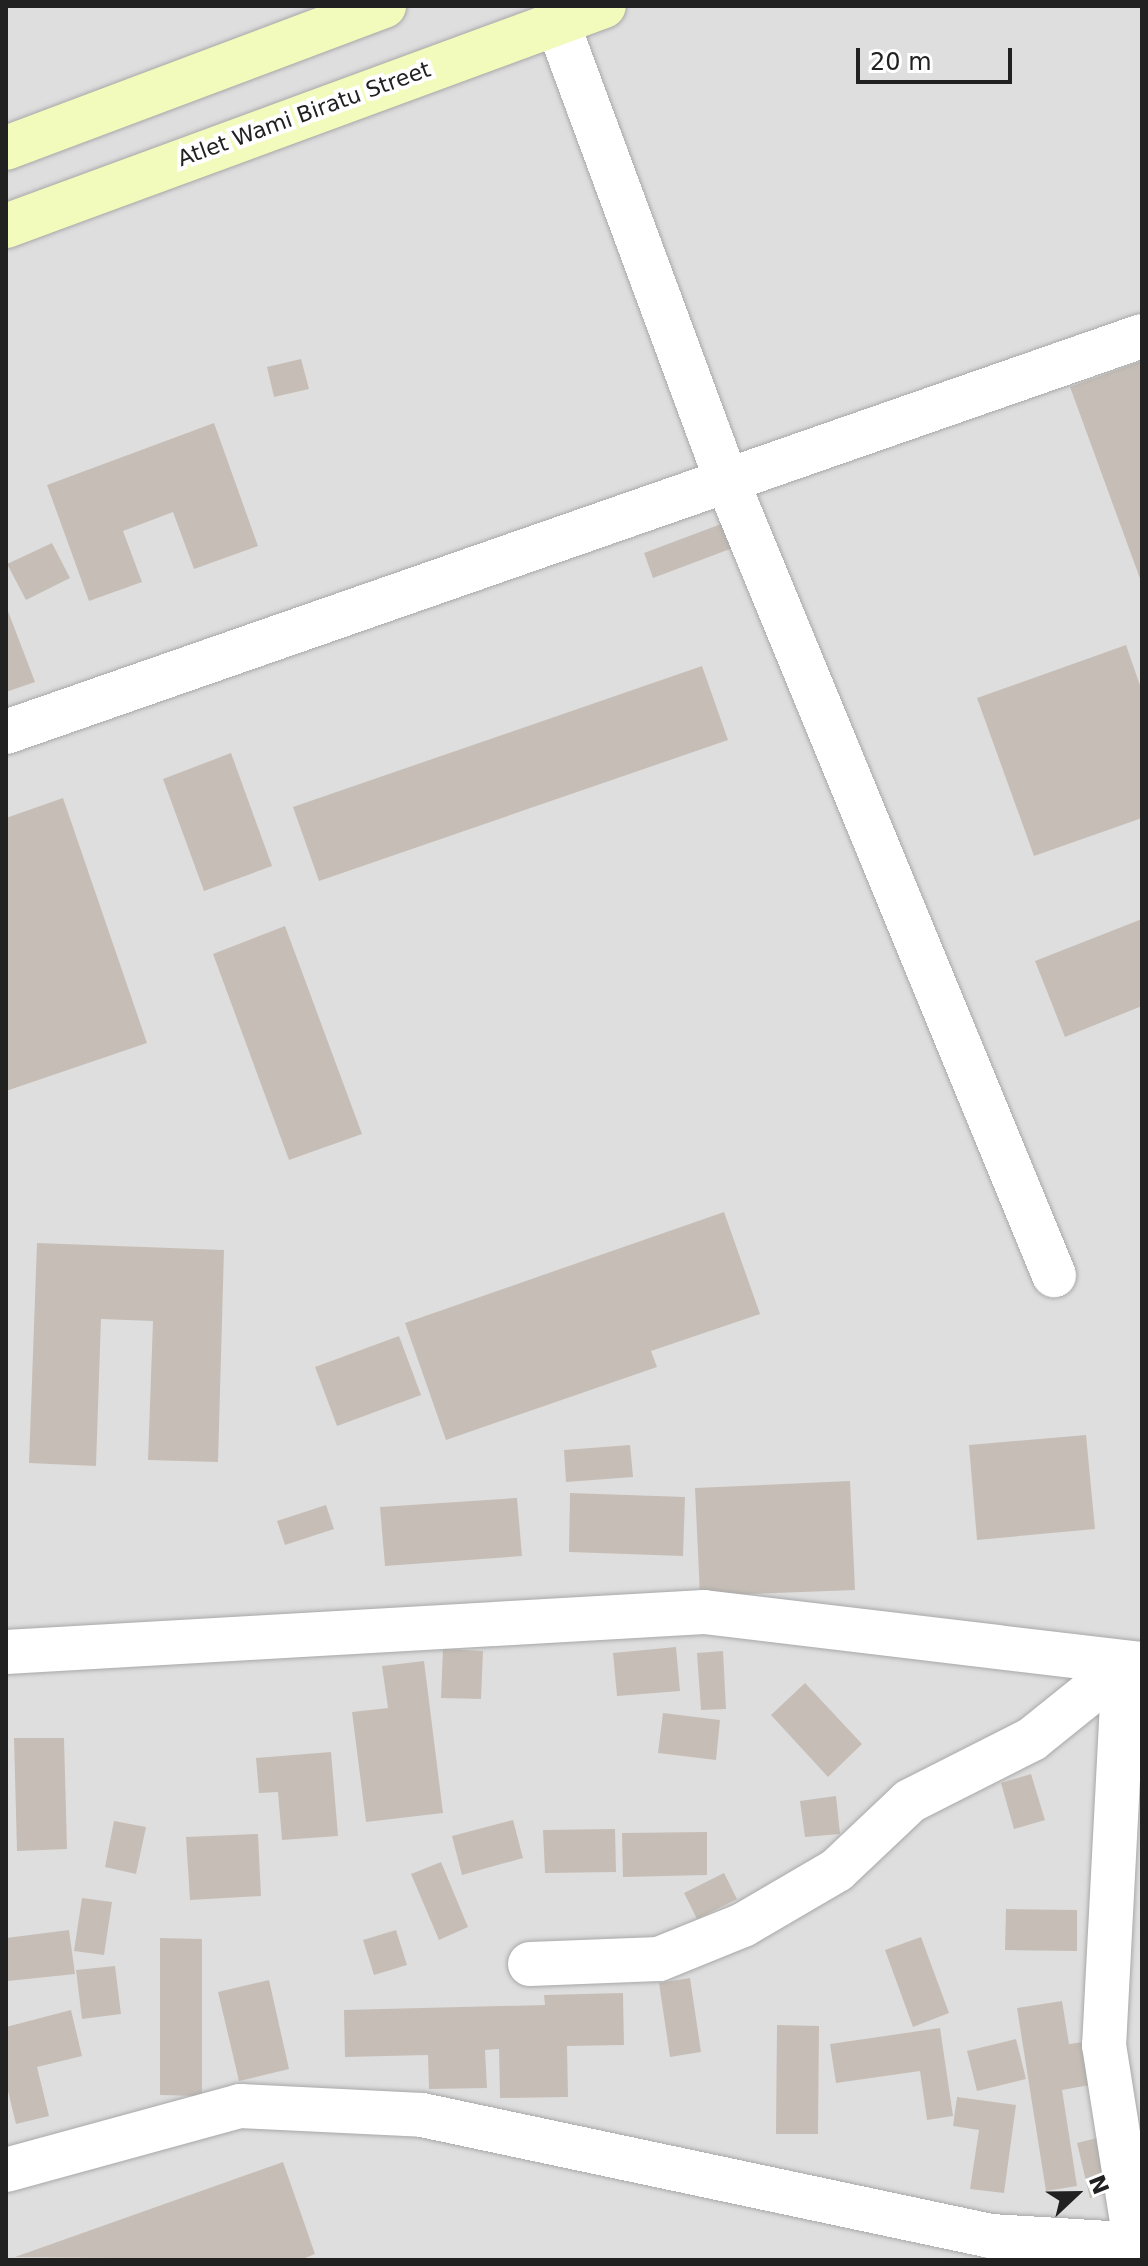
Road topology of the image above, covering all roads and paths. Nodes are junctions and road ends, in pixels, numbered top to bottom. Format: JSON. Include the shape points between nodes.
{"nodes":[{"id":1,"x":384,"y":6,"type":"edge"},
{"id":2,"x":604,"y":6,"type":"edge"},
{"id":3,"x":557,"y":22,"type":"junction"},
{"id":4,"x":6,"y":148,"type":"edge"},
{"id":5,"x":6,"y":226,"type":"edge"},
{"id":6,"x":1142,"y":336,"type":"edge"},
{"id":7,"x":727,"y":481,"type":"junction"},
{"id":8,"x":6,"y":732,"type":"edge"},
{"id":9,"x":1054,"y":1275,"type":"dead end"},
{"id":10,"x":6,"y":1652,"type":"edge"},
{"id":11,"x":1133,"y":1665,"type":"edge"},
{"id":12,"x":530,"y":1964,"type":"dead end"},
{"id":13,"x":6,"y":2170,"type":"edge"},
{"id":14,"x":1138,"y":2250,"type":"edge"}],
"edges":[{"from":1,"to":4,"type":"main road"},
{"from":2,"to":3,"type":"main road","name":"Atlet Wami Biratu Street"},
{"from":3,"to":5,"type":"main road","name":"Atlet Wami Biratu Street"},
{"from":3,"to":7,"type":"street"},
{"from":6,"to":7,"type":"street"},
{"from":7,"to":8,"type":"street"},
{"from":7,"to":9,"type":"street"},
{"from":10,"to":11,"type":"street","via":[[704,1612]]},
{"from":11,"to":12,"type":"street","via":[[1032,1739],[910,1801],[837,1870],[743,1925],[659,1959]]},
{"from":11,"to":14,"type":"street","via":[[1104,2045]]},
{"from":13,"to":14,"type":"street","via":[[240,2106],[422,2115],[991,2236]]}]}
